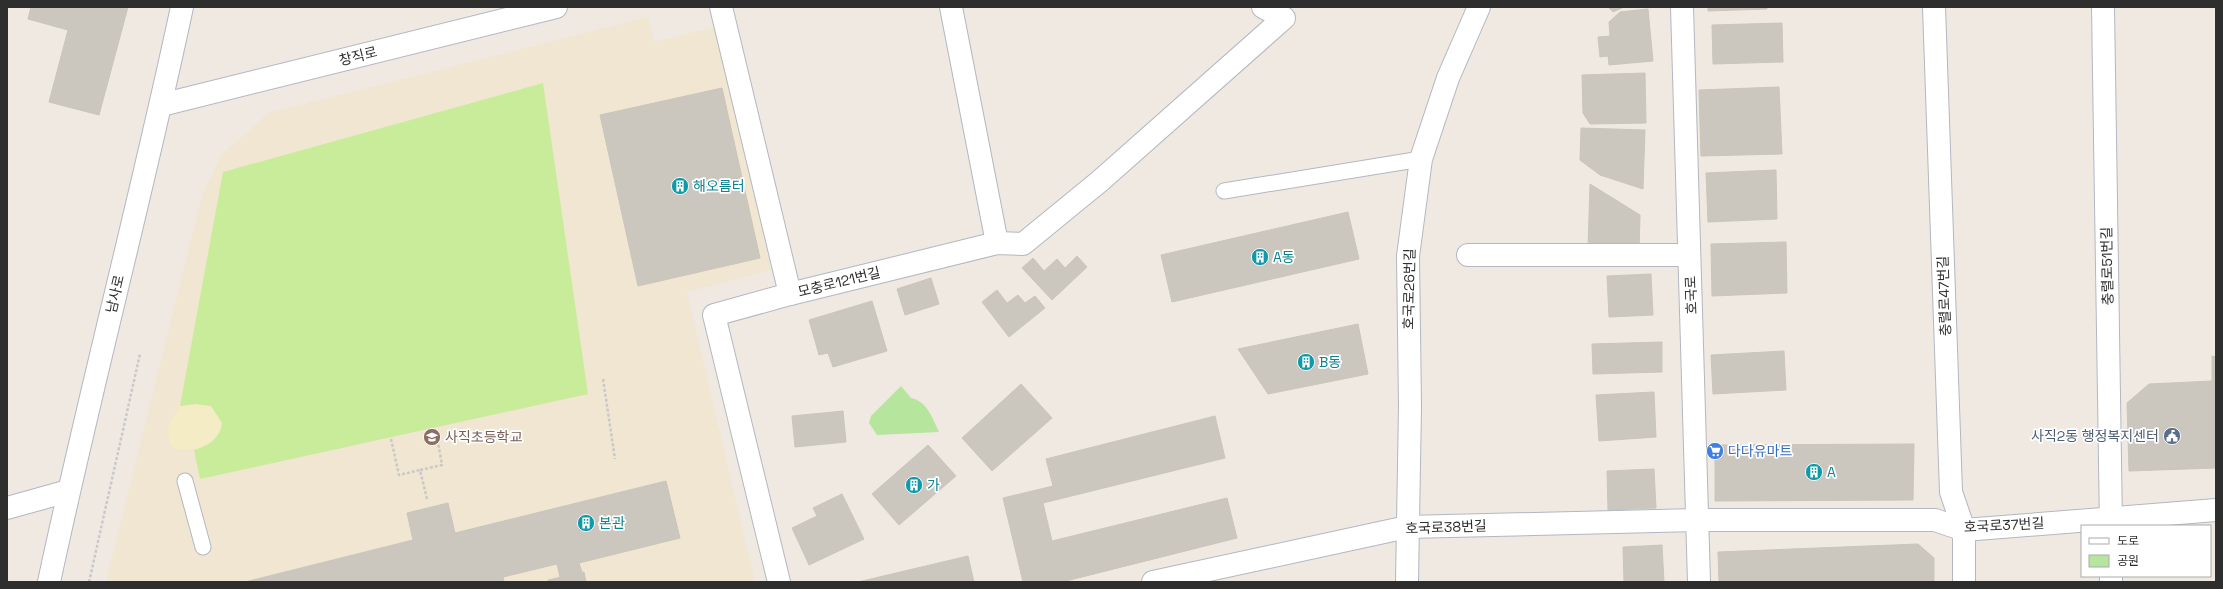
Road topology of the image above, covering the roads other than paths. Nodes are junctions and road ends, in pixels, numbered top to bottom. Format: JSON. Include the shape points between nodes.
{"nodes":[{"id":1,"x":182,"y":7,"type":"edge"},
{"id":2,"x":556,"y":7,"type":"edge"},
{"id":3,"x":721,"y":7,"type":"edge"},
{"id":4,"x":951,"y":7,"type":"edge"},
{"id":5,"x":1263,"y":7,"type":"edge"},
{"id":6,"x":1479,"y":7,"type":"edge"},
{"id":7,"x":1682,"y":7,"type":"edge"},
{"id":8,"x":1934,"y":7,"type":"edge"},
{"id":9,"x":2104,"y":7,"type":"edge"},
{"id":10,"x":161,"y":105,"type":"junction"},
{"id":11,"x":1421,"y":159,"type":"junction"},
{"id":12,"x":1224,"y":191,"type":"dead end"},
{"id":13,"x":997,"y":243,"type":"junction"},
{"id":14,"x":1468,"y":255,"type":"dead end"},
{"id":15,"x":1689,"y":255,"type":"junction"},
{"id":16,"x":790,"y":294,"type":"junction"},
{"id":17,"x":185,"y":481,"type":"dead end"},
{"id":18,"x":68,"y":491,"type":"junction"},
{"id":19,"x":7,"y":508,"type":"edge"},
{"id":20,"x":2216,"y":510,"type":"edge"},
{"id":21,"x":1697,"y":520,"type":"junction"},
{"id":22,"x":2110,"y":522,"type":"edge"},
{"id":23,"x":1407,"y":526,"type":"junction"},
{"id":24,"x":1964,"y":530,"type":"junction"},
{"id":25,"x":203,"y":547,"type":"dead end"},
{"id":26,"x":49,"y":582,"type":"edge"},
{"id":27,"x":779,"y":582,"type":"edge"},
{"id":28,"x":1153,"y":582,"type":"edge"},
{"id":29,"x":1407,"y":582,"type":"edge"},
{"id":30,"x":1699,"y":582,"type":"edge"},
{"id":31,"x":1964,"y":582,"type":"edge"}],
"edges":[{"from":1,"to":10,"type":"street","name":"남사로"},
{"from":2,"to":10,"type":"street","name":"창직로"},
{"from":3,"to":16,"type":"street"},
{"from":4,"to":13,"type":"street"},
{"from":5,"to":13,"type":"street","name":"모충로121번길","via":[[1284,18],[1100,181],[1023,244]]},
{"from":6,"to":11,"type":"street","name":"호국로26번길","via":[[1448,78]]},
{"from":7,"to":15,"type":"street","name":"호국로"},
{"from":8,"to":24,"type":"street","name":"충렬로47번길","via":[[1951,492]]},
{"from":9,"to":22,"type":"street","name":"충렬로51번길"},
{"from":10,"to":18,"type":"street","name":"남사로"},
{"from":11,"to":12,"type":"lane"},
{"from":11,"to":23,"type":"street","name":"호국로26번길","via":[[1408,256],[1410,406]]},
{"from":13,"to":16,"type":"street","name":"모충로121번길"},
{"from":14,"to":15,"type":"street"},
{"from":15,"to":21,"type":"street","name":"호국로"},
{"from":16,"to":27,"type":"street","name":"모충로121번길","via":[[714,315]]},
{"from":17,"to":25,"type":"lane"},
{"from":18,"to":19,"type":"street"},
{"from":18,"to":26,"type":"street","name":"남사로"},
{"from":20,"to":22,"type":"street","name":"호국로37번길"},
{"from":21,"to":23,"type":"street","name":"호국로38번길"},
{"from":21,"to":24,"type":"street","name":"호국로37번길","via":[[1935,520]]},
{"from":21,"to":30,"type":"street","name":"호국로"},
{"from":22,"to":24,"type":"street","name":"호국로37번길"},
{"from":23,"to":28,"type":"street","name":"호국로38번길"},
{"from":23,"to":29,"type":"street","name":"호국로26번길"},
{"from":24,"to":31,"type":"street","name":"충렬로47번길"}]}
